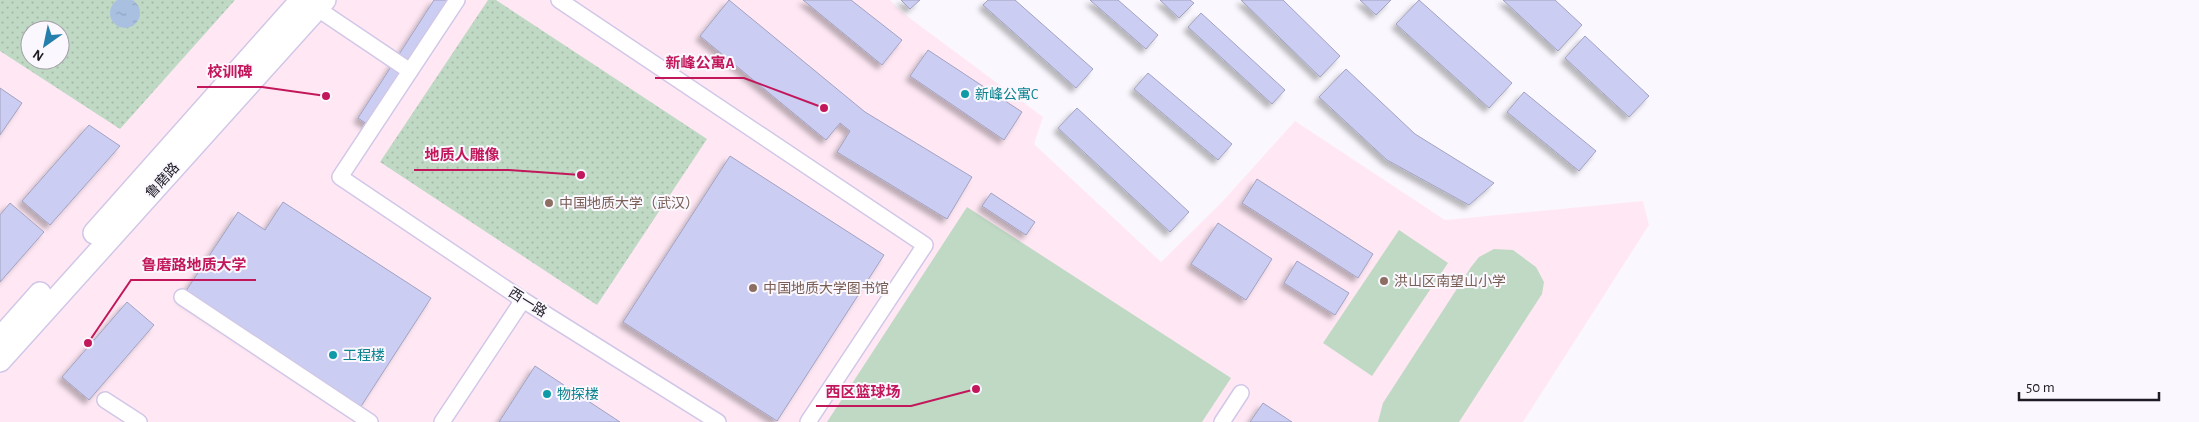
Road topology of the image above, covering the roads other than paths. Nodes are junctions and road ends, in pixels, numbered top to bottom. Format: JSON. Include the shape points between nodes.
{"nodes":[{"id":1,"x":456,"y":0,"type":"edge"},
{"id":2,"x":559,"y":0,"type":"edge"},
{"id":3,"x":312,"y":2,"type":"edge"},
{"id":4,"x":410,"y":70,"type":"junction"},
{"id":5,"x":182,"y":297,"type":"dead end"},
{"id":6,"x":523,"y":300,"type":"junction"},
{"id":7,"x":0,"y":338,"type":"edge"},
{"id":8,"x":0,"y":361,"type":"edge"},
{"id":9,"x":1242,"y":393,"type":"dead end"},
{"id":10,"x":105,"y":400,"type":"dead end"},
{"id":11,"x":139,"y":422,"type":"edge"},
{"id":12,"x":370,"y":422,"type":"edge"},
{"id":13,"x":442,"y":422,"type":"edge"},
{"id":14,"x":718,"y":422,"type":"edge"},
{"id":15,"x":808,"y":422,"type":"edge"},
{"id":16,"x":1222,"y":422,"type":"edge"}],
"edges":[{"from":1,"to":4,"type":"street"},
{"from":2,"to":15,"type":"street","via":[[925,245]]},
{"from":3,"to":4,"type":"street"},
{"from":3,"to":7,"type":"main road","name":"鲁磨路"},
{"from":3,"to":8,"type":"main road","name":"鲁磨路"},
{"from":4,"to":6,"type":"street","name":"西一路","via":[[340,177]]},
{"from":5,"to":12,"type":"street"},
{"from":6,"to":13,"type":"street"},
{"from":6,"to":14,"type":"street","name":"西一路"},
{"from":9,"to":16,"type":"street"},
{"from":10,"to":11,"type":"street"}]}
